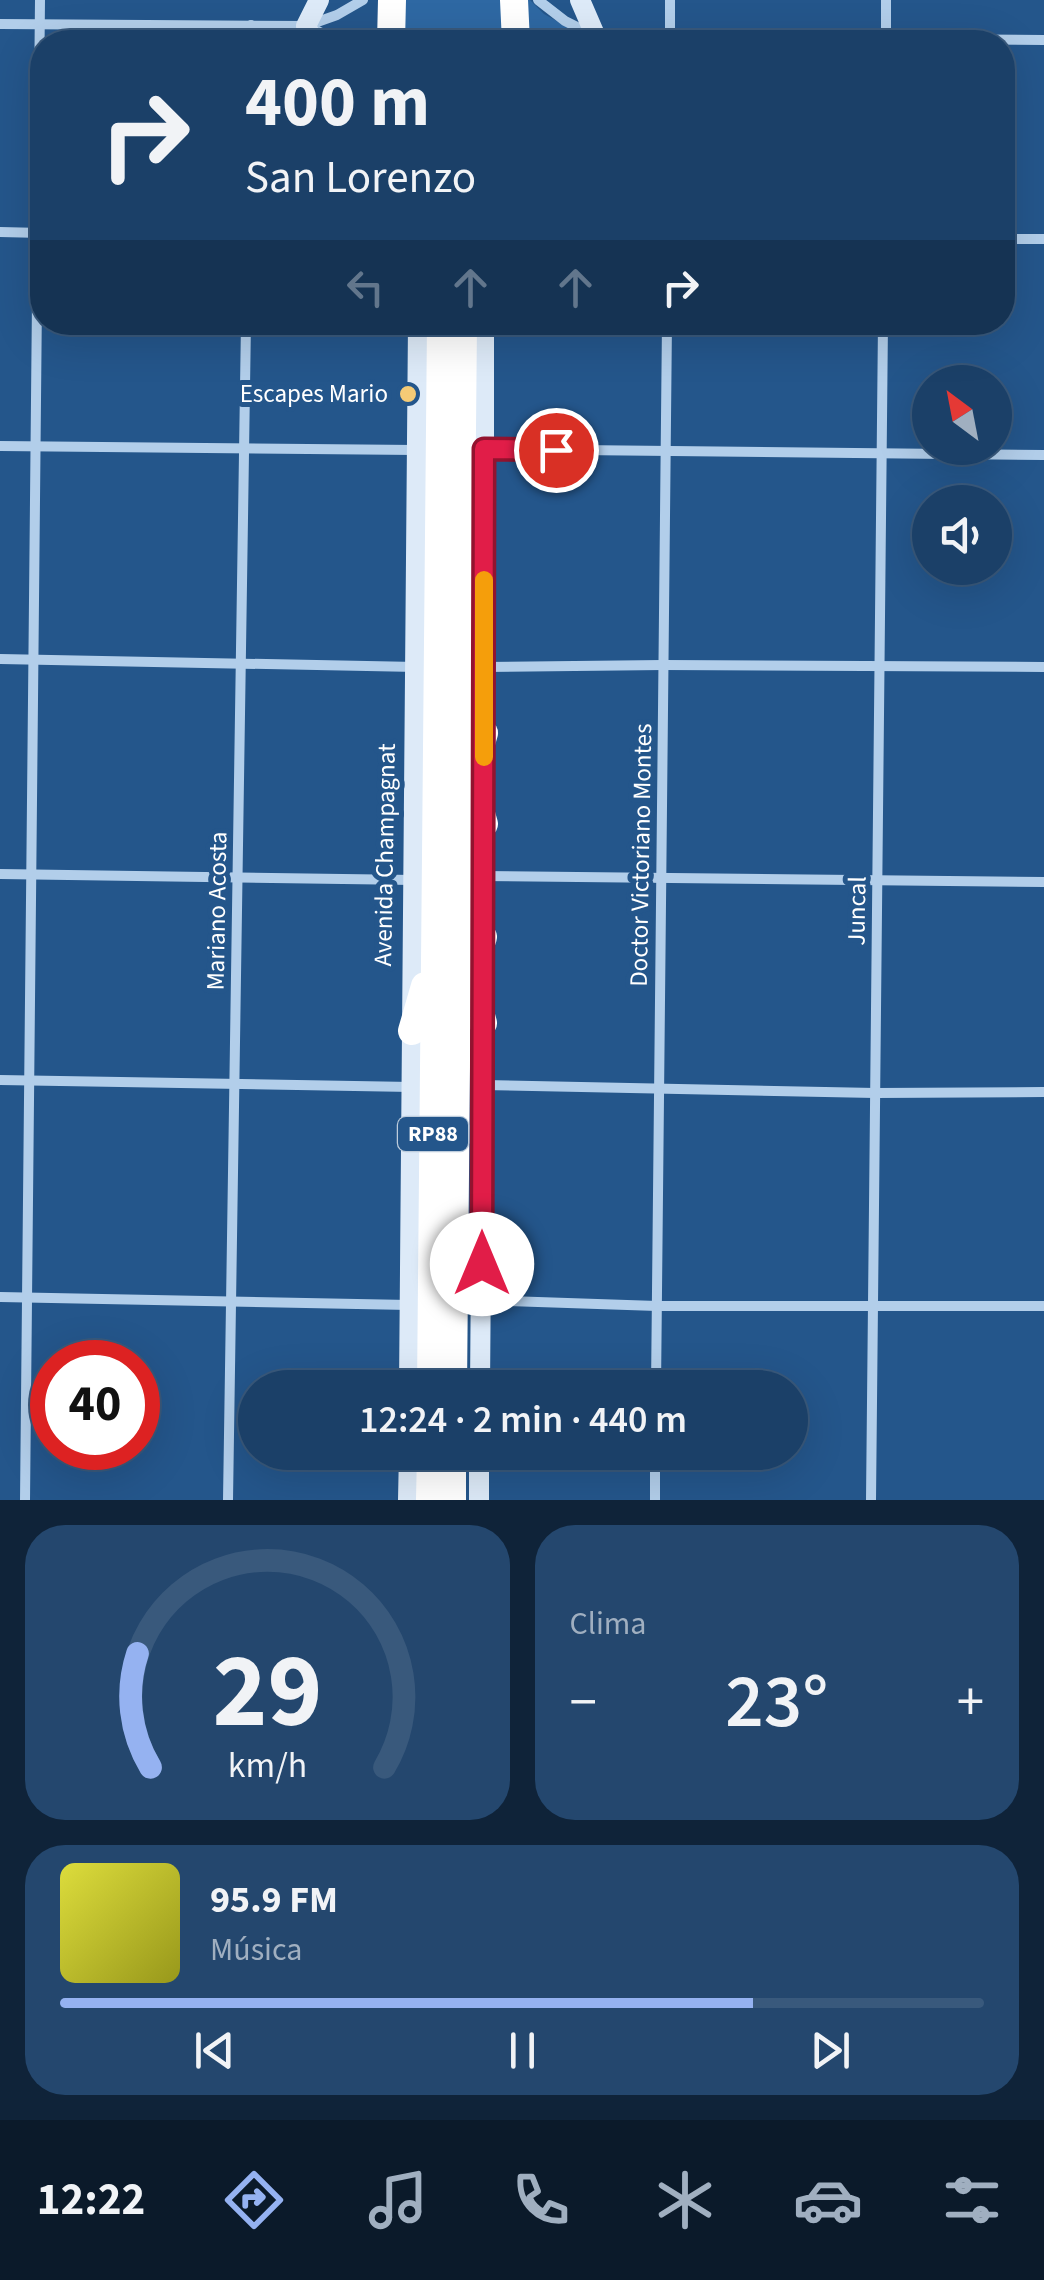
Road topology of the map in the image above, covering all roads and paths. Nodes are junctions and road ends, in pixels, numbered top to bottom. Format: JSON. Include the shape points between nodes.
{"nodes":[{"id":1,"x":40,"y":0,"type":"edge"},
{"id":2,"x":319,"y":0,"type":"edge"},
{"id":3,"x":362,"y":0,"type":"edge"},
{"id":4,"x":392,"y":0,"type":"edge"},
{"id":5,"x":514,"y":0,"type":"edge"},
{"id":6,"x":538,"y":0,"type":"edge"},
{"id":7,"x":580,"y":0,"type":"edge"},
{"id":8,"x":670,"y":0,"type":"edge"},
{"id":9,"x":886,"y":0,"type":"edge"},
{"id":10,"x":0,"y":24,"type":"edge"},
{"id":11,"x":40,"y":25,"type":"junction"},
{"id":12,"x":252,"y":25,"type":"junction"},
{"id":13,"x":40,"y":30,"type":"edge"},
{"id":14,"x":252,"y":30,"type":"edge"},
{"id":15,"x":284,"y":30,"type":"edge"},
{"id":16,"x":311,"y":30,"type":"edge"},
{"id":17,"x":315,"y":30,"type":"edge"},
{"id":18,"x":391,"y":30,"type":"edge"},
{"id":19,"x":515,"y":30,"type":"edge"},
{"id":20,"x":579,"y":30,"type":"edge"},
{"id":21,"x":591,"y":30,"type":"edge"},
{"id":22,"x":670,"y":30,"type":"edge"},
{"id":23,"x":886,"y":30,"type":"edge"},
{"id":24,"x":1015,"y":40,"type":"edge"},
{"id":25,"x":1044,"y":40,"type":"edge"},
{"id":26,"x":0,"y":232,"type":"edge"},
{"id":27,"x":30,"y":233,"type":"edge"},
{"id":28,"x":1015,"y":239,"type":"edge"},
{"id":29,"x":1044,"y":239,"type":"edge"},
{"id":30,"x":38,"y":335,"type":"edge"},
{"id":31,"x":246,"y":335,"type":"edge"},
{"id":32,"x":418,"y":335,"type":"edge"},
{"id":33,"x":441,"y":335,"type":"edge"},
{"id":34,"x":462,"y":335,"type":"edge"},
{"id":35,"x":484,"y":335,"type":"edge"},
{"id":36,"x":667,"y":335,"type":"edge"},
{"id":37,"x":883,"y":335,"type":"edge"},
{"id":38,"x":0,"y":446,"type":"edge"},
{"id":39,"x":36,"y":446,"type":"junction"},
{"id":40,"x":245,"y":448,"type":"junction"},
{"id":41,"x":484,"y":449,"type":"junction"},
{"id":42,"x":416,"y":450,"type":"junction"},
{"id":43,"x":666,"y":452,"type":"junction"},
{"id":44,"x":881,"y":454,"type":"junction"},
{"id":45,"x":1044,"y":455,"type":"edge"},
{"id":46,"x":0,"y":659,"type":"edge"},
{"id":47,"x":34,"y":659,"type":"junction"},
{"id":48,"x":242,"y":663,"type":"junction"},
{"id":49,"x":663,"y":665,"type":"junction"},
{"id":50,"x":879,"y":666,"type":"junction"},
{"id":51,"x":417,"y":667,"type":"junction"},
{"id":52,"x":1044,"y":667,"type":"edge"},
{"id":53,"x":484,"y":668,"type":"junction"},
{"id":54,"x":449,"y":734,"type":"junction"},
{"id":55,"x":448,"y":823,"type":"junction"},
{"id":56,"x":0,"y":874,"type":"edge"},
{"id":57,"x":31,"y":875,"type":"junction"},
{"id":58,"x":238,"y":877,"type":"junction"},
{"id":59,"x":661,"y":877,"type":"junction"},
{"id":60,"x":448,"y":879,"type":"junction"},
{"id":61,"x":877,"y":880,"type":"junction"},
{"id":62,"x":1044,"y":882,"type":"edge"},
{"id":63,"x":447,"y":935,"type":"junction"},
{"id":64,"x":446,"y":1024,"type":"junction"},
{"id":65,"x":0,"y":1080,"type":"edge"},
{"id":66,"x":29,"y":1080,"type":"junction"},
{"id":67,"x":235,"y":1083,"type":"junction"},
{"id":68,"x":483,"y":1085,"type":"junction"},
{"id":69,"x":412,"y":1087,"type":"junction"},
{"id":70,"x":659,"y":1088,"type":"junction"},
{"id":71,"x":1044,"y":1092,"type":"edge"},
{"id":72,"x":875,"y":1094,"type":"junction"},
{"id":73,"x":0,"y":1297,"type":"edge"},
{"id":74,"x":27,"y":1298,"type":"junction"},
{"id":75,"x":231,"y":1300,"type":"junction"},
{"id":76,"x":482,"y":1300,"type":"junction"},
{"id":77,"x":410,"y":1305,"type":"junction"},
{"id":78,"x":657,"y":1306,"type":"junction"},
{"id":79,"x":873,"y":1306,"type":"junction"},
{"id":80,"x":1044,"y":1306,"type":"edge"},
{"id":81,"x":410,"y":1370,"type":"edge"},
{"id":82,"x":432,"y":1370,"type":"edge"},
{"id":83,"x":452,"y":1370,"type":"edge"},
{"id":84,"x":480,"y":1370,"type":"edge"},
{"id":85,"x":656,"y":1370,"type":"edge"},
{"id":86,"x":408,"y":1470,"type":"edge"},
{"id":87,"x":430,"y":1470,"type":"edge"},
{"id":88,"x":452,"y":1470,"type":"edge"},
{"id":89,"x":479,"y":1470,"type":"edge"},
{"id":90,"x":655,"y":1470,"type":"edge"},
{"id":91,"x":24,"y":1500,"type":"edge"},
{"id":92,"x":228,"y":1500,"type":"edge"},
{"id":93,"x":408,"y":1500,"type":"edge"},
{"id":94,"x":430,"y":1500,"type":"edge"},
{"id":95,"x":452,"y":1500,"type":"edge"},
{"id":96,"x":479,"y":1500,"type":"edge"},
{"id":97,"x":655,"y":1500,"type":"edge"},
{"id":98,"x":872,"y":1500,"type":"edge"}],
"edges":[{"from":1,"to":11,"type":"street"},
{"from":2,"to":16,"type":"street"},
{"from":3,"to":17,"type":"street"},
{"from":4,"to":18,"type":"highway"},
{"from":5,"to":19,"type":"highway"},
{"from":6,"to":20,"type":"street"},
{"from":7,"to":21,"type":"street"},
{"from":8,"to":22,"type":"street"},
{"from":9,"to":23,"type":"street"},
{"from":10,"to":11,"type":"street"},
{"from":11,"to":12,"type":"street"},
{"from":11,"to":13,"type":"street"},
{"from":12,"to":14,"type":"street"},
{"from":12,"to":15,"type":"street"},
{"from":24,"to":25,"type":"street"},
{"from":26,"to":27,"type":"street"},
{"from":28,"to":29,"type":"street"},
{"from":30,"to":39,"type":"street"},
{"from":31,"to":40,"type":"street","name":"Mariano Acosta"},
{"from":32,"to":42,"type":"street","name":"Avenida Champagnat"},
{"from":33,"to":54,"type":"highway","name":"Avenida Champagnat","number":"RP88"},
{"from":34,"to":54,"type":"highway","name":"Avenida Champagnat","number":"RP88"},
{"from":35,"to":41,"type":"street","name":"Avenida Champagnat"},
{"from":36,"to":43,"type":"street","name":"Doctor Victoriano Montes"},
{"from":37,"to":44,"type":"street","name":"Juncal"},
{"from":38,"to":39,"type":"street"},
{"from":39,"to":40,"type":"street"},
{"from":39,"to":47,"type":"street"},
{"from":40,"to":42,"type":"street"},
{"from":40,"to":48,"type":"street","name":"Mariano Acosta"},
{"from":41,"to":43,"type":"street"},
{"from":41,"to":53,"type":"street","name":"Avenida Champagnat"},
{"from":42,"to":51,"type":"street","name":"Avenida Champagnat"},
{"from":43,"to":44,"type":"street"},
{"from":43,"to":49,"type":"street","name":"Doctor Victoriano Montes"},
{"from":44,"to":45,"type":"street"},
{"from":44,"to":50,"type":"street","name":"Juncal"},
{"from":46,"to":47,"type":"street"},
{"from":47,"to":48,"type":"street"},
{"from":47,"to":57,"type":"street"},
{"from":48,"to":51,"type":"street"},
{"from":48,"to":58,"type":"street","name":"Mariano Acosta"},
{"from":49,"to":50,"type":"street"},
{"from":49,"to":53,"type":"street"},
{"from":49,"to":59,"type":"street","name":"Doctor Victoriano Montes"},
{"from":50,"to":52,"type":"street"},
{"from":50,"to":61,"type":"street","name":"Juncal"},
{"from":51,"to":54,"type":"street","name":"Avenida Champagnat"},
{"from":53,"to":54,"type":"street","name":"Avenida Champagnat"},
{"from":54,"to":55,"type":"highway","name":"Avenida Champagnat","number":"RP88"},
{"from":54,"to":55,"type":"street","name":"Avenida Champagnat"},
{"from":54,"to":55,"type":"highway","via":[[426,777]]},
{"from":54,"to":55,"type":"highway","via":[[471,780]]},
{"from":55,"to":60,"type":"highway","name":"Avenida Champagnat","number":"RP88"},
{"from":55,"to":60,"type":"street","name":"Avenida Champagnat"},
{"from":56,"to":57,"type":"street"},
{"from":57,"to":58,"type":"street"},
{"from":57,"to":66,"type":"street"},
{"from":58,"to":60,"type":"street"},
{"from":58,"to":67,"type":"street","name":"Mariano Acosta"},
{"from":59,"to":60,"type":"street"},
{"from":59,"to":61,"type":"street"},
{"from":59,"to":70,"type":"street","name":"Doctor Victoriano Montes"},
{"from":60,"to":63,"type":"highway","name":"Avenida Champagnat","number":"RP88"},
{"from":60,"to":63,"type":"street","name":"Avenida Champagnat"},
{"from":61,"to":62,"type":"street"},
{"from":61,"to":72,"type":"street","name":"Juncal"},
{"from":63,"to":64,"type":"highway","name":"Avenida Champagnat","number":"RP88"},
{"from":63,"to":64,"type":"street","name":"Avenida Champagnat"},
{"from":63,"to":64,"type":"highway","via":[[426,982]]},
{"from":63,"to":64,"type":"highway","via":[[471,975]]},
{"from":64,"to":68,"type":"street","name":"Avenida Champagnat"},
{"from":64,"to":69,"type":"street","name":"Avenida Champagnat"},
{"from":64,"to":82,"type":"highway","name":"Avenida Champagnat","number":"RP88"},
{"from":64,"to":83,"type":"highway","name":"Avenida Champagnat","number":"RP88"},
{"from":65,"to":66,"type":"street"},
{"from":66,"to":67,"type":"street"},
{"from":66,"to":74,"type":"street"},
{"from":67,"to":69,"type":"street"},
{"from":67,"to":75,"type":"street","name":"Mariano Acosta"},
{"from":68,"to":70,"type":"street"},
{"from":68,"to":76,"type":"street","name":"Avenida Champagnat"},
{"from":69,"to":77,"type":"street","name":"Avenida Champagnat"},
{"from":70,"to":72,"type":"street"},
{"from":70,"to":78,"type":"street","name":"Doctor Victoriano Montes"},
{"from":71,"to":72,"type":"street"},
{"from":72,"to":79,"type":"street","name":"Juncal"},
{"from":73,"to":74,"type":"street"},
{"from":74,"to":75,"type":"street"},
{"from":74,"to":91,"type":"street"},
{"from":75,"to":77,"type":"street"},
{"from":75,"to":92,"type":"street","name":"Mariano Acosta"},
{"from":76,"to":78,"type":"street"},
{"from":76,"to":84,"type":"street","name":"Avenida Champagnat"},
{"from":77,"to":81,"type":"street","name":"Avenida Champagnat"},
{"from":78,"to":79,"type":"street"},
{"from":78,"to":85,"type":"street","name":"Doctor Victoriano Montes"},
{"from":79,"to":80,"type":"street"},
{"from":79,"to":98,"type":"street","name":"Juncal"},
{"from":86,"to":93,"type":"street"},
{"from":87,"to":94,"type":"highway"},
{"from":88,"to":95,"type":"highway"},
{"from":89,"to":96,"type":"street"},
{"from":90,"to":97,"type":"street"}]}
